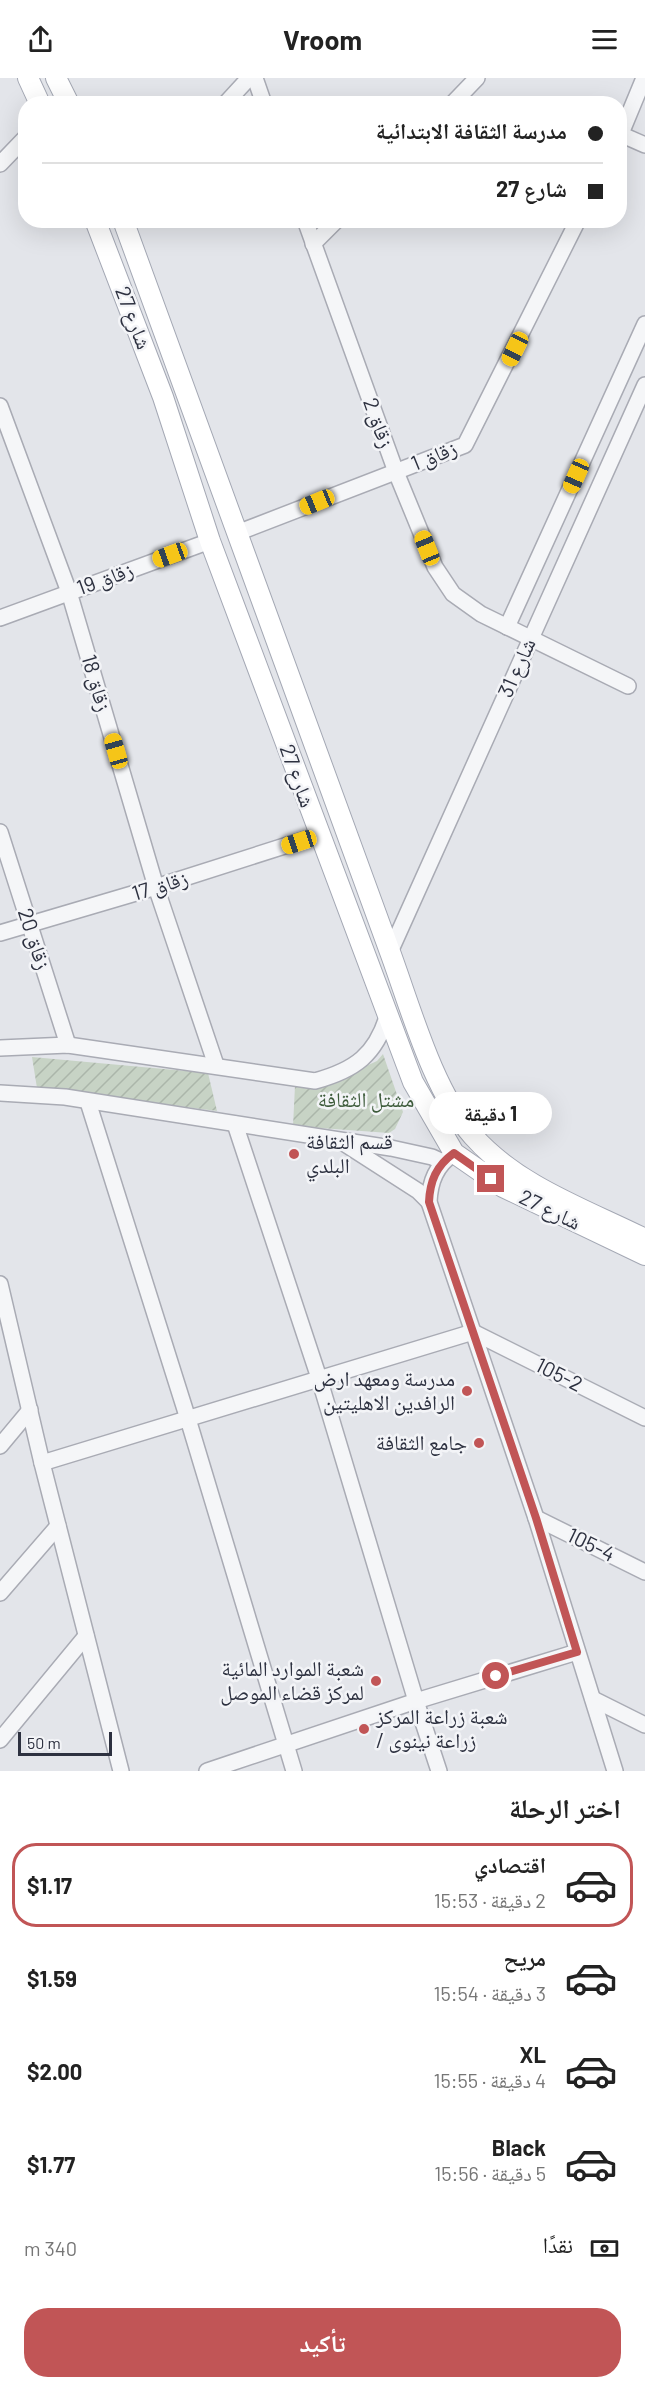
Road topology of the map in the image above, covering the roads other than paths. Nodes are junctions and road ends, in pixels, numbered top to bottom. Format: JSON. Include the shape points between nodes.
{"nodes":[{"id":1,"x":28,"y":78,"type":"edge"},
{"id":2,"x":56,"y":78,"type":"edge"},
{"id":3,"x":249,"y":78,"type":"edge"},
{"id":4,"x":255,"y":78,"type":"edge"},
{"id":5,"x":477,"y":78,"type":"edge"},
{"id":6,"x":644,"y":78,"type":"edge"},
{"id":7,"x":36,"y":96,"type":"edge"},
{"id":8,"x":65,"y":96,"type":"edge"},
{"id":9,"x":232,"y":96,"type":"edge"},
{"id":10,"x":261,"y":96,"type":"edge"},
{"id":11,"x":460,"y":96,"type":"edge"},
{"id":12,"x":627,"y":118,"type":"edge"},
{"id":13,"x":627,"y":138,"type":"edge"},
{"id":14,"x":18,"y":145,"type":"edge"},
{"id":15,"x":645,"y":145,"type":"edge"},
{"id":16,"x":0,"y":164,"type":"edge"},
{"id":17,"x":98,"y":228,"type":"edge"},
{"id":18,"x":126,"y":228,"type":"edge"},
{"id":19,"x":308,"y":228,"type":"edge"},
{"id":20,"x":329,"y":228,"type":"edge"},
{"id":21,"x":574,"y":228,"type":"edge"},
{"id":22,"x":314,"y":244,"type":"junction"},
{"id":23,"x":645,"y":324,"type":"edge"},
{"id":24,"x":645,"y":385,"type":"edge"},
{"id":25,"x":0,"y":406,"type":"edge"},
{"id":26,"x":396,"y":472,"type":"junction"},
{"id":27,"x":237,"y":533,"type":"junction"},
{"id":28,"x":210,"y":541,"type":"junction"},
{"id":29,"x":69,"y":592,"type":"junction"},
{"id":30,"x":0,"y":618,"type":"edge"},
{"id":31,"x":507,"y":627,"type":"junction"},
{"id":32,"x":531,"y":637,"type":"junction"},
{"id":33,"x":628,"y":686,"type":"dead end"},
{"id":34,"x":310,"y":730,"type":"junction"},
{"id":35,"x":285,"y":740,"type":"junction"},
{"id":36,"x":0,"y":832,"type":"edge"},
{"id":37,"x":319,"y":835,"type":"junction"},
{"id":38,"x":156,"y":887,"type":"junction"},
{"id":39,"x":29,"y":925,"type":"junction"},
{"id":40,"x":0,"y":933,"type":"edge"},
{"id":41,"x":390,"y":952,"type":"junction"},
{"id":42,"x":388,"y":1014,"type":"junction"},
{"id":43,"x":68,"y":1045,"type":"junction"},
{"id":44,"x":0,"y":1048,"type":"edge"},
{"id":45,"x":216,"y":1065,"type":"junction"},
{"id":46,"x":0,"y":1093,"type":"edge"},
{"id":47,"x":88,"y":1102,"type":"junction"},
{"id":48,"x":235,"y":1124,"type":"junction"},
{"id":49,"x":343,"y":1142,"type":"junction"},
{"id":50,"x":448,"y":1158,"type":"junction"},
{"id":51,"x":429,"y":1202,"type":"junction"},
{"id":52,"x":645,"y":1239,"type":"edge"},
{"id":53,"x":645,"y":1255,"type":"edge"},
{"id":54,"x":1,"y":1292,"type":"edge"},
{"id":55,"x":473,"y":1332,"type":"junction"},
{"id":56,"x":319,"y":1378,"type":"junction"},
{"id":57,"x":30,"y":1410,"type":"junction"},
{"id":58,"x":645,"y":1418,"type":"edge"},
{"id":59,"x":188,"y":1419,"type":"junction"},
{"id":60,"x":0,"y":1446,"type":"edge"},
{"id":61,"x":42,"y":1463,"type":"junction"},
{"id":62,"x":536,"y":1518,"type":"junction"},
{"id":63,"x":58,"y":1526,"type":"junction"},
{"id":64,"x":645,"y":1572,"type":"edge"},
{"id":65,"x":0,"y":1593,"type":"edge"},
{"id":66,"x":86,"y":1636,"type":"junction"},
{"id":67,"x":577,"y":1652,"type":"junction"},
{"id":68,"x":593,"y":1699,"type":"junction"},
{"id":69,"x":416,"y":1701,"type":"junction"},
{"id":70,"x":645,"y":1725,"type":"edge"},
{"id":71,"x":0,"y":1740,"type":"edge"},
{"id":72,"x":286,"y":1744,"type":"junction"},
{"id":73,"x":121,"y":1771,"type":"edge"},
{"id":74,"x":207,"y":1771,"type":"edge"},
{"id":75,"x":294,"y":1771,"type":"edge"},
{"id":76,"x":439,"y":1771,"type":"edge"},
{"id":77,"x":615,"y":1771,"type":"edge"}],
"edges":[{"from":1,"to":7,"type":"main road"},
{"from":2,"to":8,"type":"main road"},
{"from":3,"to":9,"type":"street"},
{"from":4,"to":10,"type":"street"},
{"from":5,"to":11,"type":"street"},
{"from":6,"to":12,"type":"street"},
{"from":13,"to":15,"type":"street"},
{"from":14,"to":16,"type":"street"},
{"from":17,"to":28,"type":"main road","name":"شارع 27","via":[[163,397]]},
{"from":18,"to":27,"type":"main road","name":"شارع 27"},
{"from":19,"to":22,"type":"street","name":"زقاق 2"},
{"from":20,"to":22,"type":"street"},
{"from":21,"to":26,"type":"street","name":"زقاق 1","via":[[465,445]]},
{"from":22,"to":26,"type":"street","name":"زقاق 2"},
{"from":23,"to":31,"type":"street","name":"شارع 31"},
{"from":24,"to":32,"type":"street","name":"شارع 31"},
{"from":25,"to":29,"type":"street","name":"زقاق 18"},
{"from":26,"to":27,"type":"street","name":"زقاق 1"},
{"from":26,"to":31,"type":"street","name":"زقاق 2","via":[[435,567],[453,594]]},
{"from":27,"to":34,"type":"main road","name":"شارع 27"},
{"from":28,"to":29,"type":"street","name":"زقاق 19"},
{"from":28,"to":35,"type":"main road","name":"شارع 27"},
{"from":29,"to":30,"type":"street","name":"زقاق 19"},
{"from":29,"to":38,"type":"street","name":"زقاق 18"},
{"from":31,"to":32,"type":"street","name":"زقاق 2"},
{"from":32,"to":33,"type":"street","name":"زقاق 2"},
{"from":32,"to":41,"type":"street","name":"شارع 31"},
{"from":34,"to":35,"type":"main road"},
{"from":34,"to":41,"type":"main road","name":"شارع 27"},
{"from":35,"to":37,"type":"main road","name":"شارع 27"},
{"from":36,"to":39,"type":"street","name":"زقاق 20"},
{"from":37,"to":38,"type":"street","name":"زقاق 17"},
{"from":37,"to":42,"type":"main road","name":"شارع 27"},
{"from":38,"to":39,"type":"street","name":"زقاق 17"},
{"from":38,"to":45,"type":"street","name":"زقاق 18"},
{"from":39,"to":40,"type":"street","name":"زقاق 17"},
{"from":39,"to":43,"type":"street","name":"زقاق 20"},
{"from":41,"to":52,"type":"main road","name":"شارع 27","via":[[434,1069],[472,1135],[528,1181]]},
{"from":42,"to":45,"type":"street","via":[[383,1031],[368,1054],[346,1071],[329,1077],[315,1081]]},
{"from":42,"to":50,"type":"main road","name":"شارع 27","via":[[413,1082]]},
{"from":43,"to":44,"type":"street"},
{"from":43,"to":45,"type":"street"},
{"from":46,"to":47,"type":"street","via":[[40,1094]]},
{"from":47,"to":48,"type":"street"},
{"from":47,"to":59,"type":"street"},
{"from":48,"to":49,"type":"street"},
{"from":48,"to":56,"type":"street"},
{"from":49,"to":50,"type":"street"},
{"from":49,"to":51,"type":"street"},
{"from":50,"to":51,"type":"street","via":[[434,1176]]},
{"from":50,"to":53,"type":"main road","name":"شارع 27"},
{"from":51,"to":55,"type":"street"},
{"from":54,"to":57,"type":"street"},
{"from":55,"to":56,"type":"street"},
{"from":55,"to":58,"type":"street","name":"105-2"},
{"from":55,"to":62,"type":"street"},
{"from":56,"to":59,"type":"street"},
{"from":56,"to":69,"type":"street"},
{"from":57,"to":60,"type":"street"},
{"from":57,"to":61,"type":"street"},
{"from":59,"to":61,"type":"street"},
{"from":59,"to":72,"type":"street"},
{"from":61,"to":63,"type":"street"},
{"from":62,"to":64,"type":"street","name":"105-4"},
{"from":62,"to":67,"type":"street"},
{"from":63,"to":65,"type":"street"},
{"from":63,"to":66,"type":"street"},
{"from":66,"to":71,"type":"street"},
{"from":66,"to":73,"type":"street"},
{"from":67,"to":68,"type":"street"},
{"from":67,"to":69,"type":"street"},
{"from":68,"to":70,"type":"street"},
{"from":68,"to":77,"type":"street"},
{"from":69,"to":72,"type":"street"},
{"from":69,"to":76,"type":"street"},
{"from":72,"to":74,"type":"street"},
{"from":72,"to":75,"type":"street"}]}
